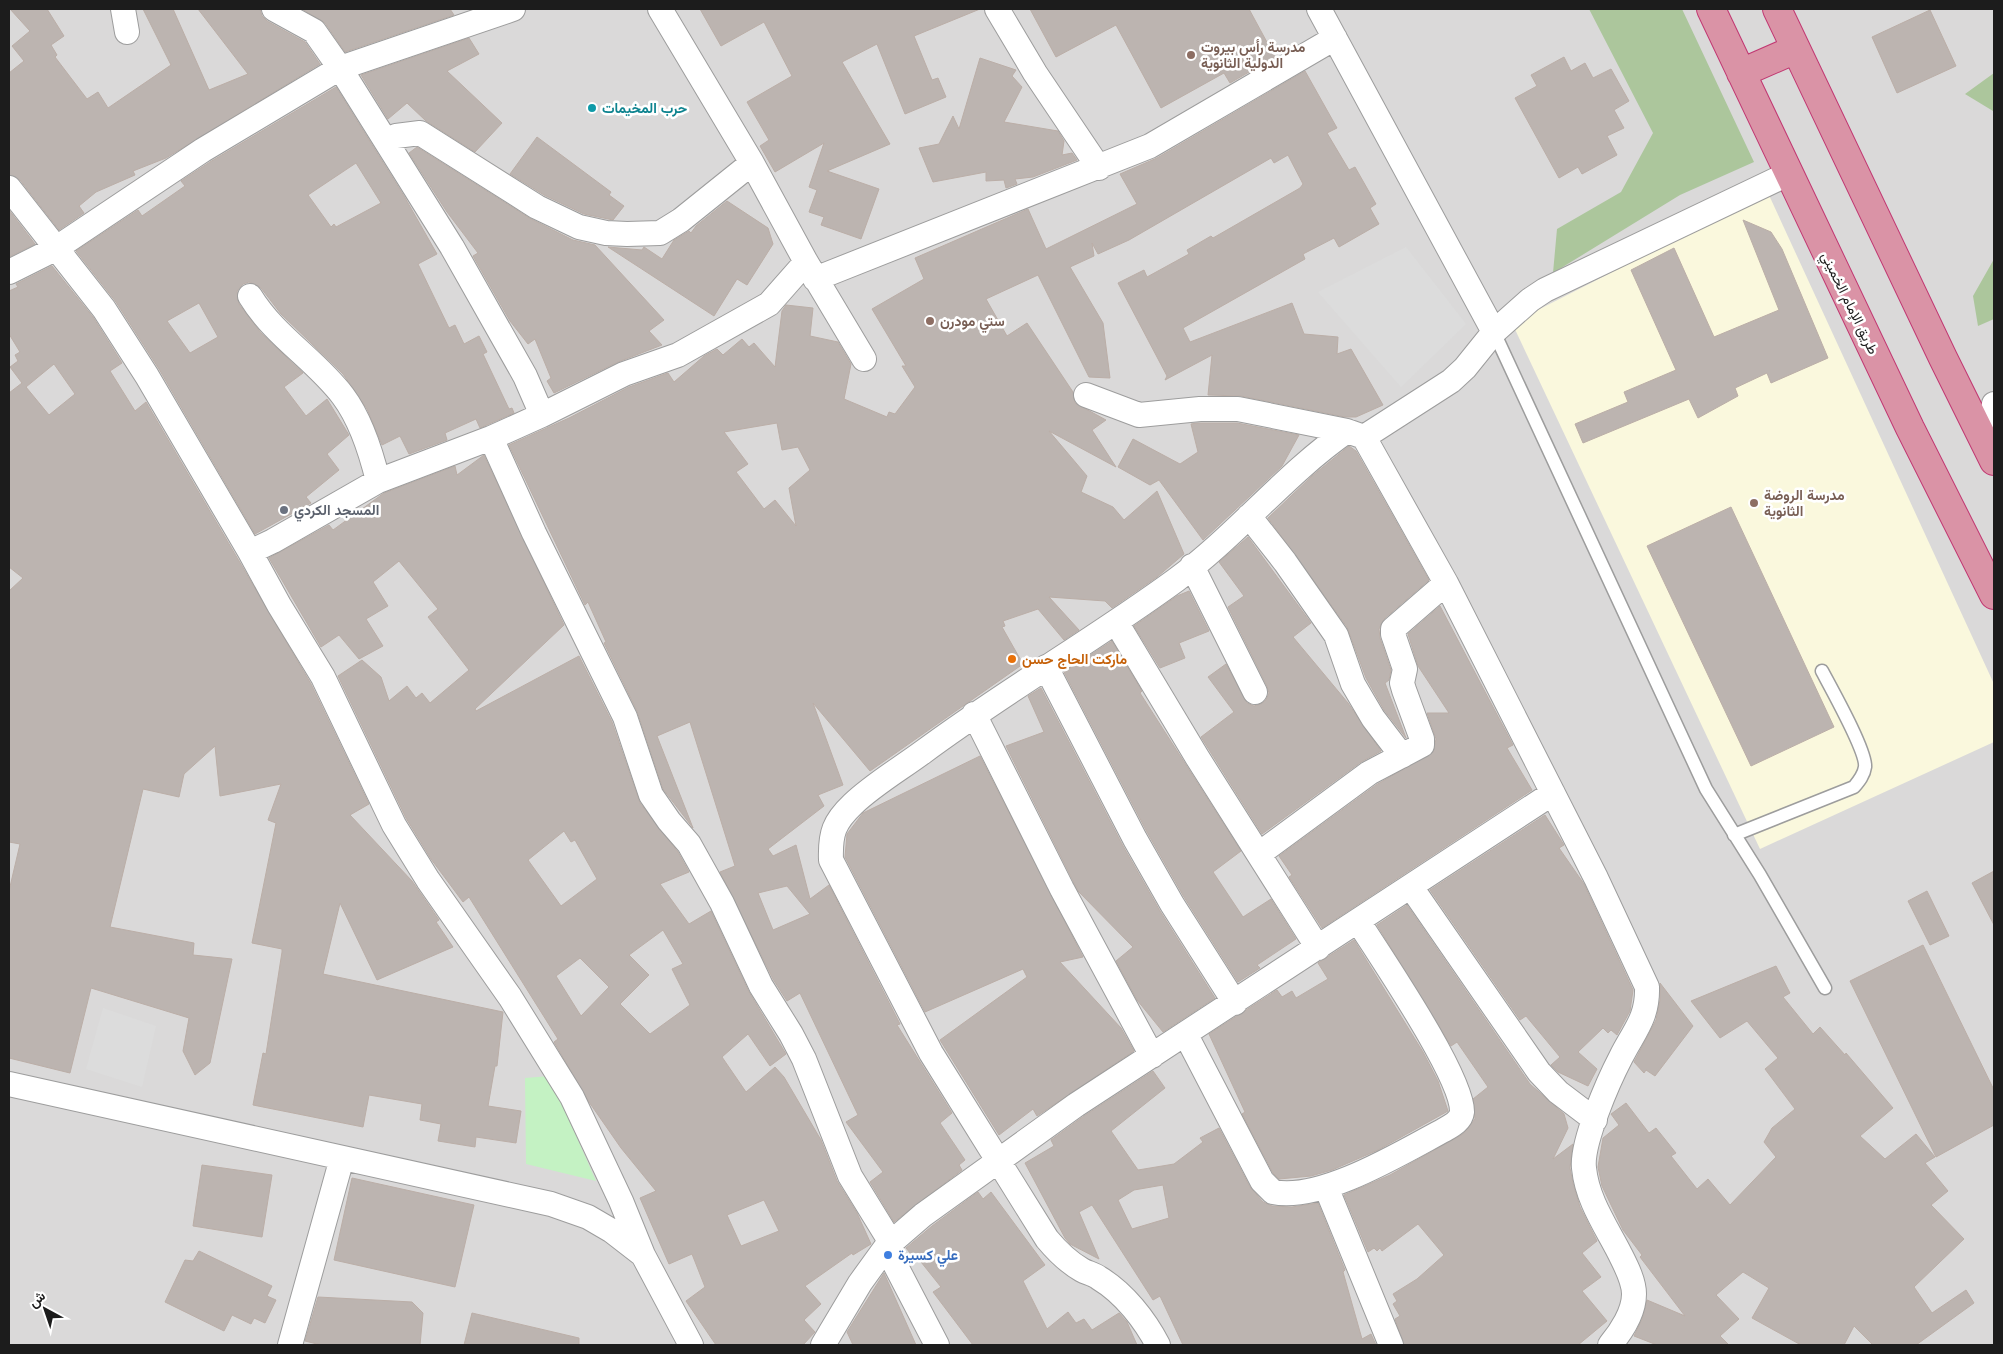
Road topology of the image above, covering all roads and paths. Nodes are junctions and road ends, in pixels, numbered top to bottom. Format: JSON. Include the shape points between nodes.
{"nodes":[{"id":1,"x":122,"y":9,"type":"edge"},
{"id":2,"x":274,"y":9,"type":"edge"},
{"id":3,"x":513,"y":9,"type":"edge"},
{"id":4,"x":660,"y":9,"type":"edge"},
{"id":5,"x":997,"y":9,"type":"edge"},
{"id":6,"x":1320,"y":9,"type":"edge"},
{"id":7,"x":1711,"y":9,"type":"edge"},
{"id":8,"x":1777,"y":9,"type":"edge"},
{"id":9,"x":127,"y":32,"type":"dead end"},
{"id":10,"x":1335,"y":38,"type":"junction"},
{"id":11,"x":1796,"y":49,"type":"junction"},
{"id":12,"x":340,"y":68,"type":"junction"},
{"id":13,"x":1741,"y":73,"type":"junction"},
{"id":14,"x":386,"y":142,"type":"junction"},
{"id":15,"x":752,"y":163,"type":"junction"},
{"id":16,"x":1099,"y":168,"type":"junction"},
{"id":17,"x":1788,"y":174,"type":"junction"},
{"id":18,"x":9,"y":188,"type":"edge"},
{"id":19,"x":55,"y":249,"type":"junction"},
{"id":20,"x":811,"y":270,"type":"junction"},
{"id":21,"x":9,"y":272,"type":"edge"},
{"id":22,"x":250,"y":296,"type":"dead end"},
{"id":23,"x":1494,"y":332,"type":"junction"},
{"id":24,"x":864,"y":359,"type":"dead end"},
{"id":25,"x":1086,"y":394,"type":"dead end"},
{"id":26,"x":1994,"y":404,"type":"edge"},
{"id":27,"x":542,"y":415,"type":"junction"},
{"id":28,"x":1355,"y":434,"type":"junction"},
{"id":29,"x":491,"y":438,"type":"junction"},
{"id":30,"x":1990,"y":451,"type":"edge"},
{"id":31,"x":378,"y":481,"type":"junction"},
{"id":32,"x":1249,"y":516,"type":"junction"},
{"id":33,"x":250,"y":552,"type":"junction"},
{"id":34,"x":1192,"y":566,"type":"junction"},
{"id":35,"x":1446,"y":583,"type":"junction"},
{"id":36,"x":1992,"y":589,"type":"edge"},
{"id":37,"x":1116,"y":622,"type":"junction"},
{"id":38,"x":1046,"y":667,"type":"junction"},
{"id":39,"x":1822,"y":671,"type":"dead end"},
{"id":40,"x":1255,"y":692,"type":"dead end"},
{"id":41,"x":974,"y":714,"type":"junction"},
{"id":42,"x":1402,"y":756,"type":"junction"},
{"id":43,"x":1554,"y":793,"type":"junction"},
{"id":44,"x":1734,"y":835,"type":"junction"},
{"id":45,"x":1259,"y":854,"type":"junction"},
{"id":46,"x":1411,"y":887,"type":"junction"},
{"id":47,"x":1358,"y":921,"type":"junction"},
{"id":48,"x":1318,"y":948,"type":"junction"},
{"id":49,"x":1825,"y":988,"type":"dead end"},
{"id":50,"x":1235,"y":1002,"type":"junction"},
{"id":51,"x":1186,"y":1035,"type":"junction"},
{"id":52,"x":1152,"y":1056,"type":"junction"},
{"id":53,"x":9,"y":1084,"type":"edge"},
{"id":54,"x":1595,"y":1120,"type":"junction"},
{"id":55,"x":342,"y":1158,"type":"junction"},
{"id":56,"x":997,"y":1160,"type":"junction"},
{"id":57,"x":1326,"y":1187,"type":"junction"},
{"id":58,"x":888,"y":1244,"type":"junction"},
{"id":59,"x":643,"y":1255,"type":"junction"},
{"id":60,"x":290,"y":1345,"type":"edge"},
{"id":61,"x":691,"y":1345,"type":"edge"},
{"id":62,"x":823,"y":1345,"type":"edge"},
{"id":63,"x":937,"y":1345,"type":"edge"},
{"id":64,"x":1158,"y":1345,"type":"edge"},
{"id":65,"x":1391,"y":1345,"type":"edge"},
{"id":66,"x":1610,"y":1345,"type":"edge"}],
"edges":[{"from":1,"to":9,"type":"street"},
{"from":2,"to":12,"type":"street","via":[[314,31]]},
{"from":3,"to":12,"type":"street"},
{"from":4,"to":15,"type":"street"},
{"from":5,"to":16,"type":"street","via":[[1035,73]]},
{"from":6,"to":10,"type":"street"},
{"from":7,"to":13,"type":"highway","name":"طريق الإمام الخميني"},
{"from":8,"to":11,"type":"highway"},
{"from":10,"to":16,"type":"street","via":[[1150,146]]},
{"from":10,"to":23,"type":"street"},
{"from":11,"to":13,"type":"highway"},
{"from":11,"to":30,"type":"highway"},
{"from":12,"to":14,"type":"street"},
{"from":12,"to":19,"type":"street","via":[[203,150]]},
{"from":13,"to":17,"type":"highway","name":"طريق الإمام الخميني"},
{"from":14,"to":15,"type":"street","via":[[396,136],[420,133],[537,207],[579,227],[620,234],[660,232],[681,220]]},
{"from":14,"to":27,"type":"street","via":[[452,247],[525,376]]},
{"from":15,"to":20,"type":"street"},
{"from":16,"to":20,"type":"street"},
{"from":17,"to":23,"type":"street","via":[[1545,290]]},
{"from":17,"to":36,"type":"highway","name":"طريق الإمام الخميني","via":[[1910,428]]},
{"from":18,"to":19,"type":"street"},
{"from":19,"to":21,"type":"street"},
{"from":19,"to":33,"type":"street","via":[[104,309]]},
{"from":20,"to":24,"type":"street"},
{"from":20,"to":27,"type":"street","via":[[768,304],[678,355],[624,374]]},
{"from":22,"to":31,"type":"street","via":[[262,317],[344,396],[368,448]]},
{"from":23,"to":28,"type":"street","via":[[1451,381]]},
{"from":23,"to":44,"type":"lane","via":[[1706,789]]},
{"from":25,"to":28,"type":"street","via":[[1139,415],[1238,409]]},
{"from":26,"to":30,"type":"street"},
{"from":27,"to":29,"type":"street"},
{"from":28,"to":32,"type":"street","via":[[1330,442]]},
{"from":28,"to":35,"type":"street"},
{"from":29,"to":31,"type":"street"},
{"from":29,"to":58,"type":"street","via":[[625,717],[651,795],[689,844],[722,903],[761,986],[792,1034],[850,1176]]},
{"from":31,"to":33,"type":"street"},
{"from":32,"to":34,"type":"street"},
{"from":32,"to":42,"type":"street","via":[[1336,635],[1353,684],[1373,718]]},
{"from":33,"to":59,"type":"street","via":[[323,676],[394,825],[428,880],[510,997],[572,1097]]},
{"from":34,"to":37,"type":"street"},
{"from":34,"to":40,"type":"street"},
{"from":35,"to":42,"type":"street","via":[[1393,629],[1405,669],[1402,683],[1422,740],[1422,745]]},
{"from":35,"to":43,"type":"street"},
{"from":37,"to":38,"type":"street"},
{"from":37,"to":45,"type":"street"},
{"from":38,"to":41,"type":"street"},
{"from":38,"to":50,"type":"street","via":[[1172,904]]},
{"from":39,"to":44,"type":"lane","via":[[1861,750],[1866,765],[1862,776],[1854,787]]},
{"from":41,"to":52,"type":"street","via":[[1058,881]]},
{"from":41,"to":56,"type":"street","via":[[855,802],[837,820],[830,840],[831,860],[931,1053]]},
{"from":42,"to":45,"type":"street","via":[[1369,774]]},
{"from":43,"to":46,"type":"street"},
{"from":43,"to":54,"type":"street","via":[[1647,987],[1648,1004],[1643,1018],[1620,1058]]},
{"from":44,"to":49,"type":"lane"},
{"from":45,"to":48,"type":"street"},
{"from":46,"to":47,"type":"street"},
{"from":46,"to":54,"type":"street","via":[[1539,1072],[1570,1102]]},
{"from":47,"to":48,"type":"street"},
{"from":47,"to":57,"type":"street","via":[[1435,1045],[1461,1102],[1462,1114],[1444,1130]]},
{"from":48,"to":50,"type":"street"},
{"from":50,"to":51,"type":"street"},
{"from":51,"to":52,"type":"street"},
{"from":51,"to":57,"type":"street","via":[[1267,1187],[1280,1193]]},
{"from":52,"to":56,"type":"street"},
{"from":53,"to":55,"type":"street"},
{"from":54,"to":66,"type":"street","via":[[1584,1166],[1589,1194],[1624,1262],[1634,1295],[1620,1333]]},
{"from":55,"to":59,"type":"street","via":[[551,1204],[588,1217]]},
{"from":55,"to":60,"type":"street"},
{"from":56,"to":58,"type":"street"},
{"from":56,"to":64,"type":"street","via":[[1060,1254],[1081,1270],[1100,1278],[1118,1294],[1139,1315]]},
{"from":57,"to":65,"type":"street"},
{"from":58,"to":62,"type":"street"},
{"from":58,"to":63,"type":"street"},
{"from":59,"to":61,"type":"street"}]}
